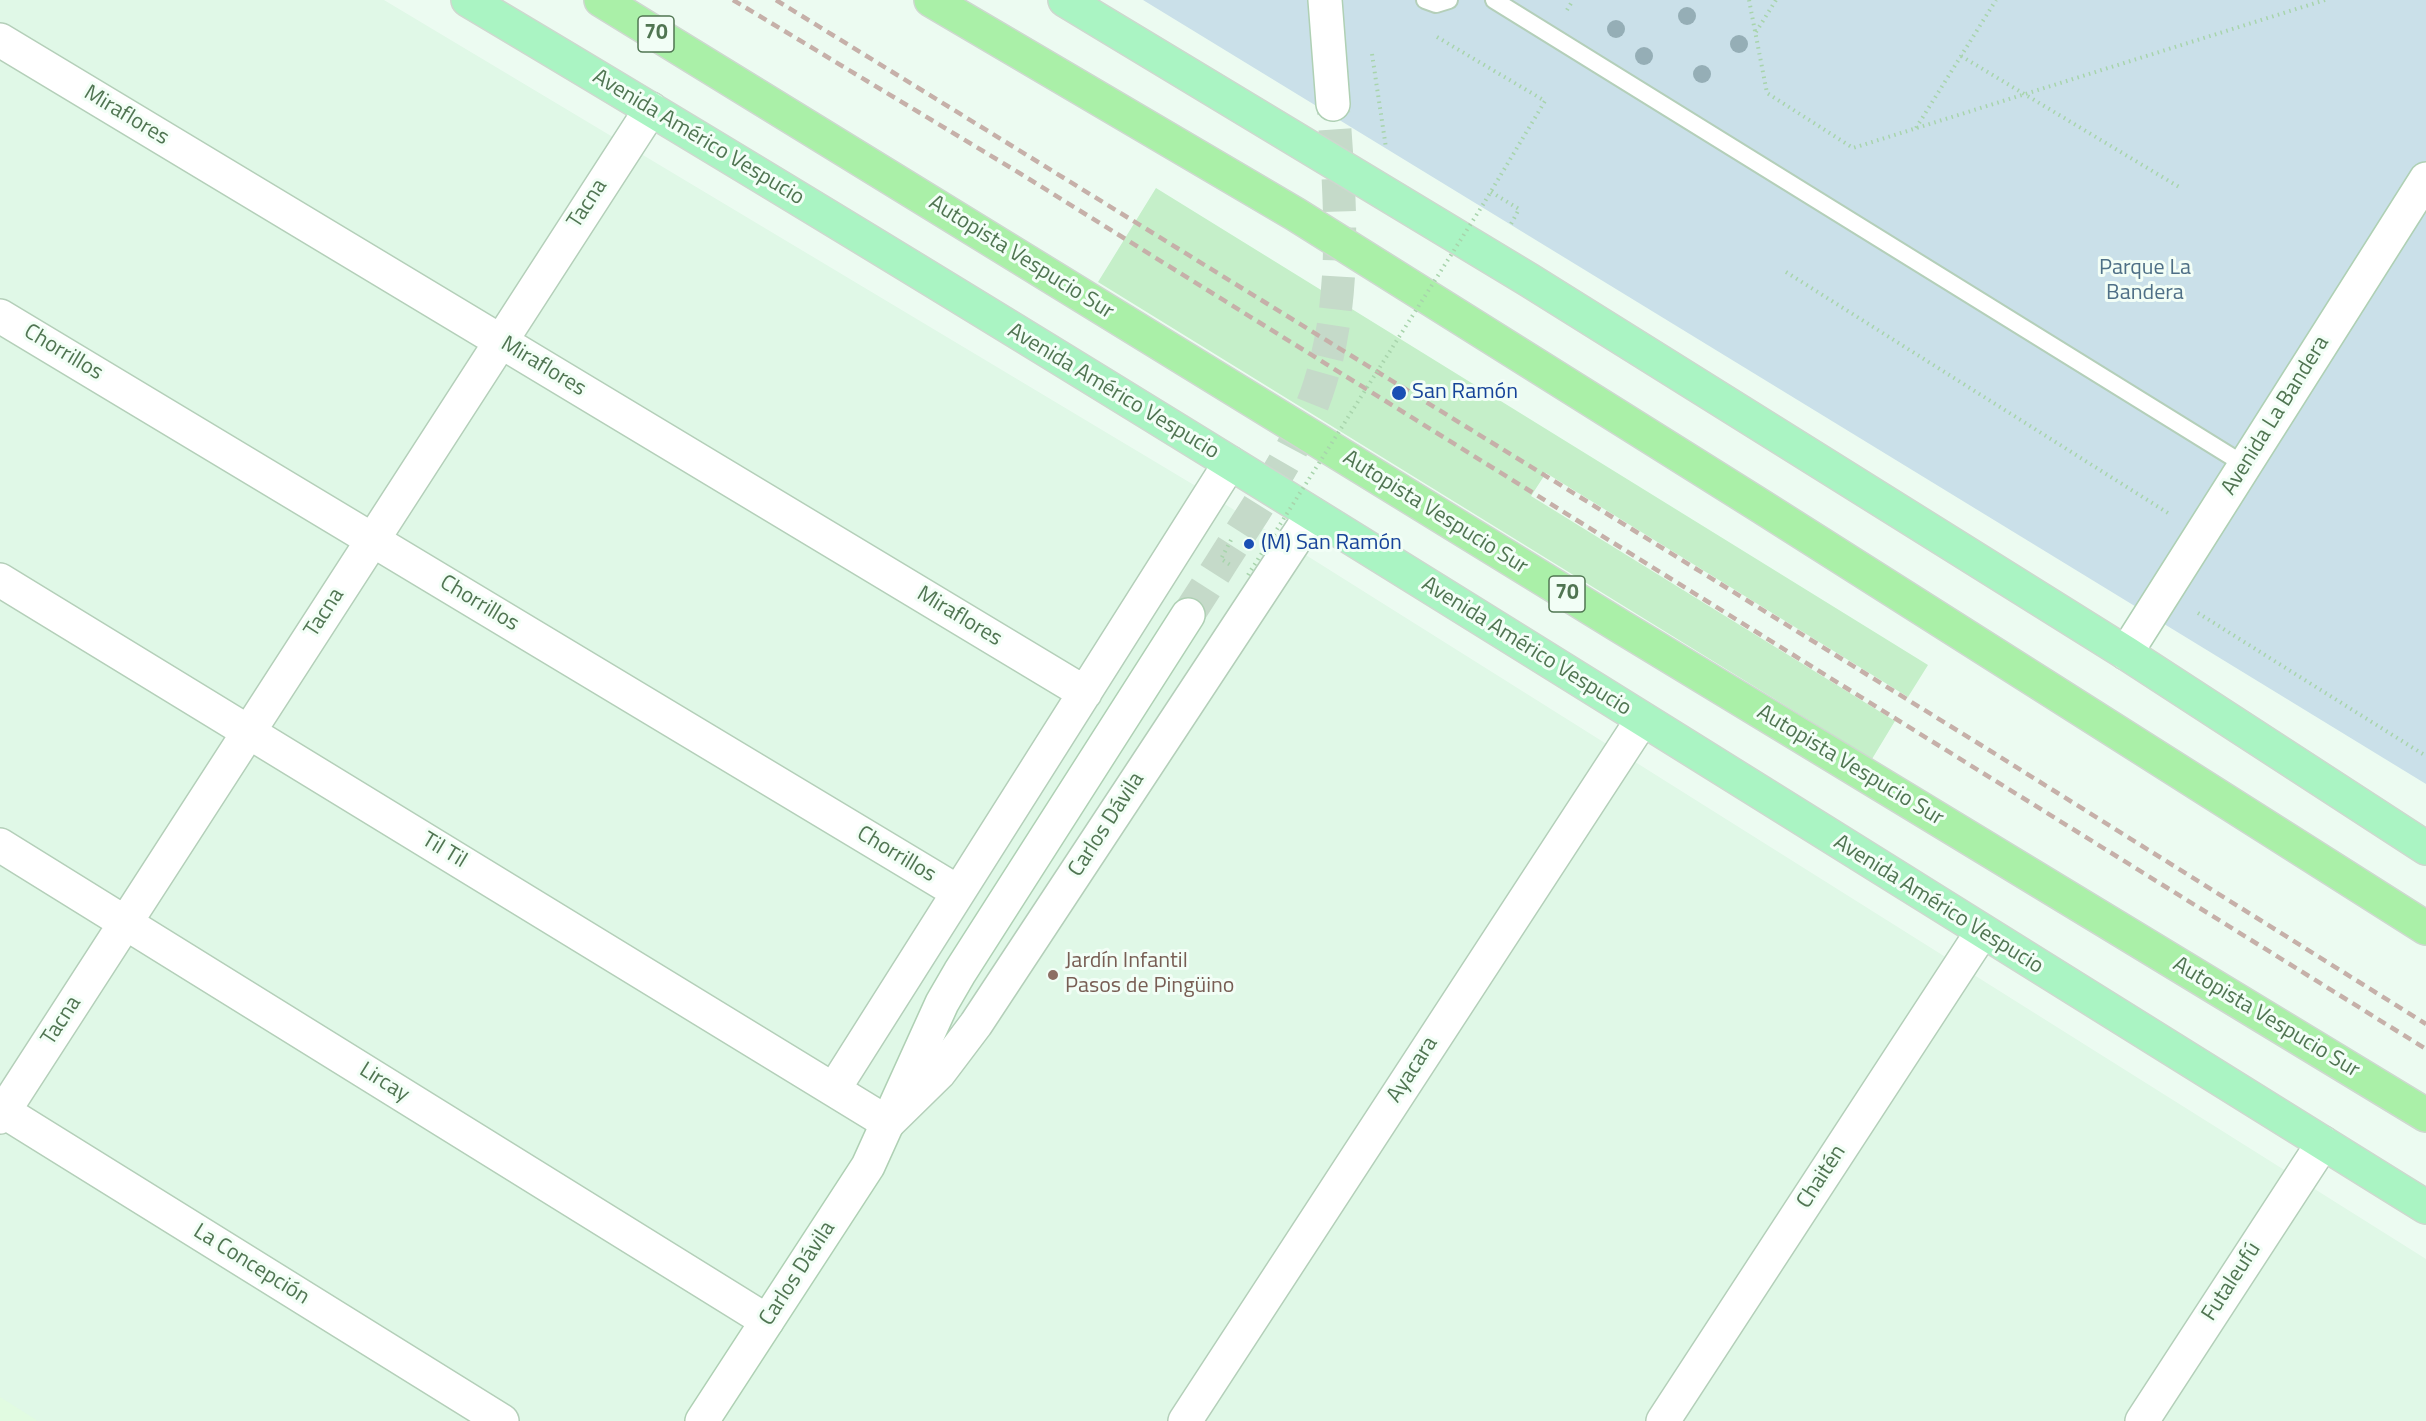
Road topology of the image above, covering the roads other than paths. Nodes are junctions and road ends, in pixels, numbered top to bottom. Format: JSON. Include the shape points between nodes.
{"nodes":[{"id":1,"x":468,"y":0,"type":"edge"},
{"id":2,"x":601,"y":0,"type":"edge"},
{"id":3,"x":931,"y":0,"type":"edge"},
{"id":4,"x":1065,"y":0,"type":"edge"},
{"id":5,"x":1325,"y":0,"type":"edge"},
{"id":6,"x":1425,"y":0,"type":"edge"},
{"id":7,"x":1449,"y":0,"type":"edge"},
{"id":8,"x":1494,"y":0,"type":"edge"},
{"id":9,"x":0,"y":40,"type":"edge"},
{"id":10,"x":1333,"y":104,"type":"tunnel mouth"},
{"id":11,"x":651,"y":109,"type":"junction"},
{"id":12,"x":2426,"y":179,"type":"edge"},
{"id":13,"x":0,"y":316,"type":"edge"},
{"id":14,"x":500,"y":341,"type":"junction"},
{"id":15,"x":1230,"y":463,"type":"junction"},
{"id":16,"x":2245,"y":465,"type":"junction"},
{"id":17,"x":1312,"y":514,"type":"junction"},
{"id":18,"x":372,"y":540,"type":"junction"},
{"id":19,"x":0,"y":580,"type":"edge"},
{"id":20,"x":1188,"y":615,"type":"tunnel mouth"},
{"id":21,"x":2126,"y":653,"type":"junction"},
{"id":22,"x":1085,"y":693,"type":"junction"},
{"id":23,"x":1642,"y":720,"type":"junction"},
{"id":24,"x":249,"y":732,"type":"junction"},
{"id":25,"x":0,"y":845,"type":"edge"},
{"id":26,"x":2426,"y":848,"type":"edge"},
{"id":27,"x":958,"y":892,"type":"junction"},
{"id":28,"x":125,"y":923,"type":"junction"},
{"id":29,"x":2426,"y":928,"type":"edge"},
{"id":30,"x":1982,"y":932,"type":"junction"},
{"id":31,"x":834,"y":1089,"type":"junction"},
{"id":32,"x":1,"y":1113,"type":"edge"},
{"id":33,"x":2426,"y":1115,"type":"edge"},
{"id":34,"x":888,"y":1123,"type":"junction"},
{"id":35,"x":2323,"y":1143,"type":"junction"},
{"id":36,"x":2426,"y":1208,"type":"edge"},
{"id":37,"x":767,"y":1322,"type":"junction"},
{"id":38,"x":502,"y":1421,"type":"edge"},
{"id":39,"x":702,"y":1421,"type":"edge"},
{"id":40,"x":1185,"y":1421,"type":"edge"},
{"id":41,"x":1663,"y":1421,"type":"edge"},
{"id":42,"x":2142,"y":1421,"type":"edge"}],
"edges":[{"from":1,"to":11,"type":"main road","name":"Avenida Américo Vespucio"},
{"from":2,"to":33,"type":"highway","name":"Autopista Vespucio Sur","number":"70","via":[[1623,628]]},
{"from":3,"to":29,"type":"highway","via":[[1295,214]]},
{"from":4,"to":21,"type":"main road","via":[[1529,280]]},
{"from":5,"to":10,"type":"street"},
{"from":6,"to":7,"type":"lane","via":[[1436,4]]},
{"from":8,"to":16,"type":"lane"},
{"from":9,"to":14,"type":"street","name":"Miraflores"},
{"from":11,"to":14,"type":"street","name":"Tacna"},
{"from":11,"to":15,"type":"main road","name":"Avenida Américo Vespucio"},
{"from":12,"to":16,"type":"street","name":"Avenida La Bandera"},
{"from":13,"to":18,"type":"street","name":"Chorrillos"},
{"from":14,"to":18,"type":"street","name":"Tacna"},
{"from":14,"to":22,"type":"street","name":"Miraflores"},
{"from":15,"to":17,"type":"main road","name":"Avenida Américo Vespucio"},
{"from":15,"to":22,"type":"street"},
{"from":16,"to":21,"type":"street","name":"Avenida La Bandera"},
{"from":17,"to":23,"type":"main road","name":"Avenida Américo Vespucio"},
{"from":17,"to":34,"type":"street","name":"Carlos Dávila","via":[[976,1024],[939,1073]]},
{"from":18,"to":24,"type":"street","name":"Tacna"},
{"from":18,"to":27,"type":"street","name":"Chorrillos"},
{"from":19,"to":24,"type":"street","name":"Til Til"},
{"from":20,"to":34,"type":"street","name":"Carlos Dávila","via":[[960,972]]},
{"from":21,"to":26,"type":"main road"},
{"from":22,"to":27,"type":"street"},
{"from":23,"to":30,"type":"main road","name":"Avenida Américo Vespucio"},
{"from":23,"to":40,"type":"street","name":"Ayacara"},
{"from":24,"to":28,"type":"street","name":"Tacna"},
{"from":24,"to":31,"type":"street","name":"Til Til"},
{"from":25,"to":28,"type":"street","name":"Lircay"},
{"from":27,"to":31,"type":"street"},
{"from":28,"to":32,"type":"street","name":"Tacna"},
{"from":28,"to":37,"type":"street","name":"Lircay"},
{"from":30,"to":35,"type":"main road","name":"Avenida Américo Vespucio"},
{"from":30,"to":41,"type":"street","name":"Chaitén"},
{"from":31,"to":34,"type":"street","name":"Til Til"},
{"from":32,"to":38,"type":"street","name":"La Concepción"},
{"from":34,"to":37,"type":"street","name":"Carlos Dávila","via":[[868,1166]]},
{"from":35,"to":36,"type":"main road","name":"Avenida Américo Vespucio"},
{"from":35,"to":42,"type":"street","name":"Futaleufú"},
{"from":37,"to":39,"type":"street","name":"Carlos Dávila"}]}
